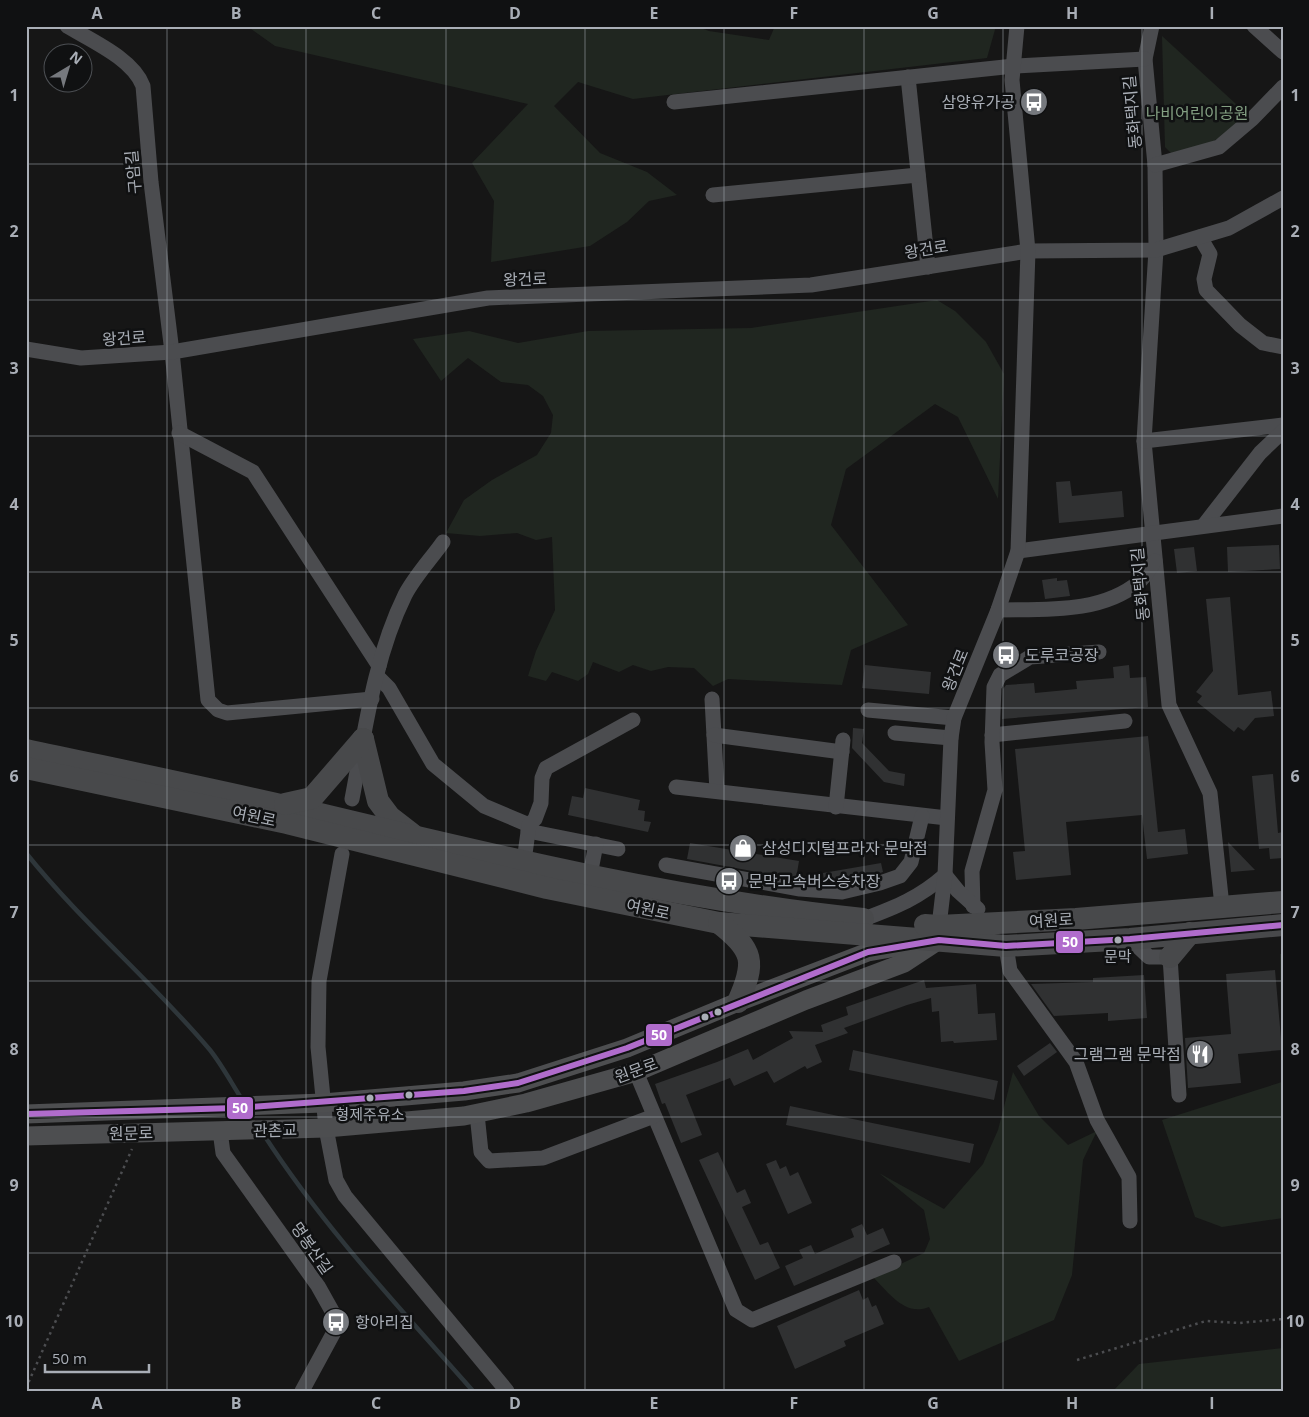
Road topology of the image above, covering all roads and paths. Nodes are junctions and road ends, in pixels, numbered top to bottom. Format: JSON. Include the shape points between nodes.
{"nodes":[{"id":1,"x":67,"y":26,"type":"edge"},
{"id":2,"x":1017,"y":26,"type":"edge"},
{"id":3,"x":1152,"y":26,"type":"edge"},
{"id":4,"x":1254,"y":26,"type":"edge"},
{"id":5,"x":1283,"y":52,"type":"edge"},
{"id":6,"x":1145,"y":59,"type":"junction"},
{"id":7,"x":1014,"y":66,"type":"junction"},
{"id":8,"x":908,"y":77,"type":"junction"},
{"id":9,"x":1283,"y":86,"type":"edge"},
{"id":10,"x":674,"y":102,"type":"dead end"},
{"id":11,"x":1155,"y":165,"type":"junction"},
{"id":12,"x":918,"y":175,"type":"junction"},
{"id":13,"x":713,"y":195,"type":"dead end"},
{"id":14,"x":1283,"y":198,"type":"edge"},
{"id":15,"x":1200,"y":237,"type":"junction"},
{"id":16,"x":1156,"y":250,"type":"junction"},
{"id":17,"x":1028,"y":251,"type":"junction"},
{"id":18,"x":928,"y":267,"type":"junction"},
{"id":19,"x":1283,"y":347,"type":"edge"},
{"id":20,"x":26,"y":349,"type":"edge"},
{"id":21,"x":172,"y":352,"type":"junction"},
{"id":22,"x":1283,"y":425,"type":"edge"},
{"id":23,"x":1283,"y":431,"type":"edge"},
{"id":24,"x":179,"y":433,"type":"junction"},
{"id":25,"x":1144,"y":441,"type":"junction"},
{"id":26,"x":1283,"y":516,"type":"edge"},
{"id":27,"x":1204,"y":526,"type":"junction"},
{"id":28,"x":1153,"y":533,"type":"junction"},
{"id":29,"x":444,"y":542,"type":"dead end"},
{"id":30,"x":1018,"y":551,"type":"junction"},
{"id":31,"x":1155,"y":561,"type":"junction"},
{"id":32,"x":998,"y":610,"type":"junction"},
{"id":33,"x":1099,"y":652,"type":"dead end"},
{"id":34,"x":378,"y":671,"type":"junction"},
{"id":35,"x":372,"y":699,"type":"junction"},
{"id":36,"x":712,"y":699,"type":"dead end"},
{"id":37,"x":868,"y":710,"type":"dead end"},
{"id":38,"x":954,"y":718,"type":"junction"},
{"id":39,"x":633,"y":720,"type":"dead end"},
{"id":40,"x":1125,"y":722,"type":"dead end"},
{"id":41,"x":895,"y":733,"type":"dead end"},
{"id":42,"x":714,"y":735,"type":"junction"},
{"id":43,"x":992,"y":735,"type":"junction"},
{"id":44,"x":951,"y":738,"type":"junction"},
{"id":45,"x":364,"y":739,"type":"junction"},
{"id":46,"x":26,"y":750,"type":"edge"},
{"id":47,"x":26,"y":768,"type":"edge"},
{"id":48,"x":676,"y":787,"type":"dead end"},
{"id":49,"x":718,"y":791,"type":"junction"},
{"id":50,"x":352,"y":799,"type":"dead end"},
{"id":51,"x":278,"y":805,"type":"junction"},
{"id":52,"x":836,"y":807,"type":"junction"},
{"id":53,"x":922,"y":816,"type":"junction"},
{"id":54,"x":947,"y":818,"type":"junction"},
{"id":55,"x":529,"y":828,"type":"junction"},
{"id":56,"x":419,"y":839,"type":"junction"},
{"id":57,"x":596,"y":844,"type":"junction"},
{"id":58,"x":618,"y":849,"type":"dead end"},
{"id":59,"x":342,"y":854,"type":"dead end"},
{"id":60,"x":524,"y":861,"type":"junction"},
{"id":61,"x":666,"y":865,"type":"dead end"},
{"id":62,"x":590,"y":875,"type":"junction"},
{"id":63,"x":945,"y":875,"type":"junction"},
{"id":64,"x":1283,"y":902,"type":"edge"},
{"id":65,"x":973,"y":906,"type":"junction"},
{"id":66,"x":1222,"y":906,"type":"junction"},
{"id":67,"x":864,"y":919,"type":"junction"},
{"id":68,"x":719,"y":923,"type":"junction"},
{"id":69,"x":996,"y":923,"type":"junction"},
{"id":70,"x":1283,"y":924,"type":"edge"},
{"id":71,"x":1225,"y":929,"type":"junction"},
{"id":72,"x":939,"y":933,"type":"junction"},
{"id":73,"x":1190,"y":933,"type":"junction"},
{"id":74,"x":1130,"y":938,"type":"junction"},
{"id":75,"x":1006,"y":946,"type":"junction"},
{"id":76,"x":1170,"y":957,"type":"junction"},
{"id":77,"x":738,"y":1002,"type":"junction"},
{"id":78,"x":627,"y":1048,"type":"junction"},
{"id":79,"x":636,"y":1072,"type":"junction"},
{"id":80,"x":1179,"y":1095,"type":"dead end"},
{"id":81,"x":317,"y":1103,"type":"junction"},
{"id":82,"x":227,"y":1108,"type":"junction"},
{"id":83,"x":26,"y":1114,"type":"edge"},
{"id":84,"x":477,"y":1114,"type":"junction"},
{"id":85,"x":654,"y":1116,"type":"junction"},
{"id":86,"x":320,"y":1128,"type":"junction"},
{"id":87,"x":228,"y":1131,"type":"junction"},
{"id":88,"x":140,"y":1133,"type":"junction"},
{"id":89,"x":26,"y":1136,"type":"edge"},
{"id":90,"x":1130,"y":1220,"type":"dead end"},
{"id":91,"x":894,"y":1262,"type":"dead end"},
{"id":92,"x":1283,"y":1319,"type":"edge"},
{"id":93,"x":1077,"y":1360,"type":"dead end"},
{"id":94,"x":26,"y":1388,"type":"edge"},
{"id":95,"x":302,"y":1391,"type":"edge"},
{"id":96,"x":508,"y":1391,"type":"edge"}],
"edges":[{"from":1,"to":21,"type":"street","name":"구암길","via":[[129,65],[139,75],[143,86]]},
{"from":2,"to":7,"type":"street","name":"왕건로"},
{"from":3,"to":6,"type":"street","name":"동화택지길"},
{"from":4,"to":5,"type":"street"},
{"from":6,"to":7,"type":"street"},
{"from":6,"to":11,"type":"street","name":"동화택지길"},
{"from":7,"to":8,"type":"street"},
{"from":7,"to":17,"type":"street","name":"왕건로","via":[[1012,80]]},
{"from":8,"to":10,"type":"street"},
{"from":8,"to":12,"type":"street"},
{"from":9,"to":11,"type":"street","name":"동화택지길","via":[[1252,119],[1218,147]]},
{"from":11,"to":16,"type":"street","name":"동화택지길"},
{"from":12,"to":13,"type":"street"},
{"from":12,"to":18,"type":"street"},
{"from":14,"to":15,"type":"street","via":[[1229,228]]},
{"from":15,"to":16,"type":"street"},
{"from":15,"to":19,"type":"street","via":[[1210,254],[1204,279],[1206,290],[1263,343]]},
{"from":16,"to":17,"type":"street"},
{"from":16,"to":25,"type":"street","name":"동화택지길"},
{"from":17,"to":18,"type":"street","name":"왕건로"},
{"from":17,"to":30,"type":"street","name":"왕건로"},
{"from":18,"to":21,"type":"street","name":"왕건로","via":[[811,285],[488,298]]},
{"from":20,"to":21,"type":"street","name":"왕건로","via":[[82,358]]},
{"from":21,"to":24,"type":"street","name":"구암길"},
{"from":22,"to":25,"type":"street"},
{"from":23,"to":27,"type":"street","via":[[1260,453]]},
{"from":24,"to":34,"type":"street","via":[[254,472]]},
{"from":24,"to":35,"type":"street","name":"구암길","via":[[208,700],[218,710],[227,713]]},
{"from":25,"to":28,"type":"street","name":"동화택지길"},
{"from":26,"to":27,"type":"street"},
{"from":27,"to":28,"type":"street"},
{"from":28,"to":30,"type":"street"},
{"from":28,"to":31,"type":"street","name":"동화택지길"},
{"from":29,"to":34,"type":"street","via":[[406,593]]},
{"from":30,"to":32,"type":"street","name":"왕건로"},
{"from":31,"to":32,"type":"street","via":[[1139,582],[1114,598],[1061,609]]},
{"from":31,"to":66,"type":"street","name":"동화택지길","via":[[1168,705],[1210,793]]},
{"from":32,"to":38,"type":"street","name":"왕건로"},
{"from":33,"to":43,"type":"street","via":[[1030,657],[1000,675],[994,687]]},
{"from":34,"to":35,"type":"street"},
{"from":34,"to":55,"type":"street","via":[[433,764],[484,806]]},
{"from":35,"to":45,"type":"street"},
{"from":36,"to":42,"type":"street"},
{"from":37,"to":38,"type":"street"},
{"from":38,"to":44,"type":"street","name":"왕건로"},
{"from":39,"to":55,"type":"street","via":[[546,768],[542,778],[541,803]]},
{"from":40,"to":43,"type":"street"},
{"from":41,"to":44,"type":"street"},
{"from":42,"to":49,"type":"street"},
{"from":42,"to":52,"type":"street","via":[[842,746]]},
{"from":43,"to":65,"type":"street","via":[[995,790],[972,870]]},
{"from":44,"to":54,"type":"street","name":"왕건로"},
{"from":45,"to":50,"type":"street"},
{"from":45,"to":51,"type":"highway","via":[[312,798]]},
{"from":45,"to":56,"type":"highway","via":[[378,801],[390,817]]},
{"from":46,"to":51,"type":"highway","name":"여원로"},
{"from":47,"to":68,"type":"highway","name":"여원로","via":[[288,823],[547,888]]},
{"from":48,"to":49,"type":"street"},
{"from":49,"to":52,"type":"street"},
{"from":51,"to":56,"type":"highway","name":"여원로"},
{"from":52,"to":53,"type":"street"},
{"from":53,"to":54,"type":"street"},
{"from":53,"to":61,"type":"street","via":[[911,862],[900,876],[842,892],[800,889]]},
{"from":54,"to":63,"type":"street","name":"왕건로"},
{"from":55,"to":57,"type":"street"},
{"from":55,"to":60,"type":"street"},
{"from":56,"to":60,"type":"highway","name":"여원로"},
{"from":57,"to":58,"type":"street"},
{"from":57,"to":62,"type":"street"},
{"from":59,"to":81,"type":"street","via":[[319,981]]},
{"from":60,"to":62,"type":"highway","name":"여원로"},
{"from":62,"to":67,"type":"highway","name":"여원로","via":[[707,899]]},
{"from":63,"to":65,"type":"street"},
{"from":63,"to":67,"type":"street","via":[[905,904]]},
{"from":63,"to":72,"type":"street","name":"왕건로"},
{"from":64,"to":66,"type":"highway","name":"여원로"},
{"from":65,"to":69,"type":"street"},
{"from":66,"to":69,"type":"highway","name":"여원로"},
{"from":66,"to":71,"type":"highway"},
{"from":67,"to":72,"type":"highway","name":"여원로"},
{"from":68,"to":72,"type":"highway","name":"여원로"},
{"from":68,"to":77,"type":"highway","via":[[738,938],[750,965]]},
{"from":69,"to":72,"type":"highway","name":"여원로"},
{"from":70,"to":71,"type":"highway","name":"여원로"},
{"from":71,"to":73,"type":"highway","name":"여원로"},
{"from":72,"to":75,"type":"highway","name":"여원로"},
{"from":72,"to":77,"type":"main road","name":"원문로","via":[[868,952]]},
{"from":72,"to":79,"type":"main road","name":"원문로","via":[[904,963],[806,1000]]},
{"from":73,"to":74,"type":"highway","name":"여원로"},
{"from":73,"to":76,"type":"highway"},
{"from":74,"to":75,"type":"highway","name":"여원로"},
{"from":74,"to":76,"type":"street","via":[[1149,957]]},
{"from":75,"to":90,"type":"street","via":[[1010,971],[1076,1062],[1097,1120],[1129,1177]]},
{"from":76,"to":80,"type":"street"},
{"from":77,"to":78,"type":"main road","name":"원문로"},
{"from":78,"to":79,"type":"main road"},
{"from":78,"to":81,"type":"main road","name":"원문로","via":[[518,1083],[464,1091]]},
{"from":79,"to":84,"type":"main road","name":"원문로"},
{"from":79,"to":85,"type":"street"},
{"from":81,"to":82,"type":"main road","name":"관촌교"},
{"from":81,"to":86,"type":"street"},
{"from":82,"to":83,"type":"main road","name":"원문로"},
{"from":82,"to":87,"type":"main road"},
{"from":84,"to":85,"type":"street","via":[[480,1152],[489,1160],[543,1158]]},
{"from":84,"to":86,"type":"main road","name":"원문로"},
{"from":85,"to":91,"type":"street","via":[[736,1310],[744,1317],[752,1320]]},
{"from":86,"to":87,"type":"main road","name":"관촌교"},
{"from":86,"to":96,"type":"street","via":[[336,1180],[345,1196]]},
{"from":87,"to":88,"type":"main road","name":"원문로"},
{"from":87,"to":95,"type":"street","name":"명봉산길","via":[[223,1154],[318,1286],[332,1311],[334,1332]]},
{"from":88,"to":89,"type":"main road","name":"원문로"},
{"from":88,"to":94,"type":"path"},
{"from":92,"to":93,"type":"path","via":[[1239,1323],[1206,1321]]}]}
